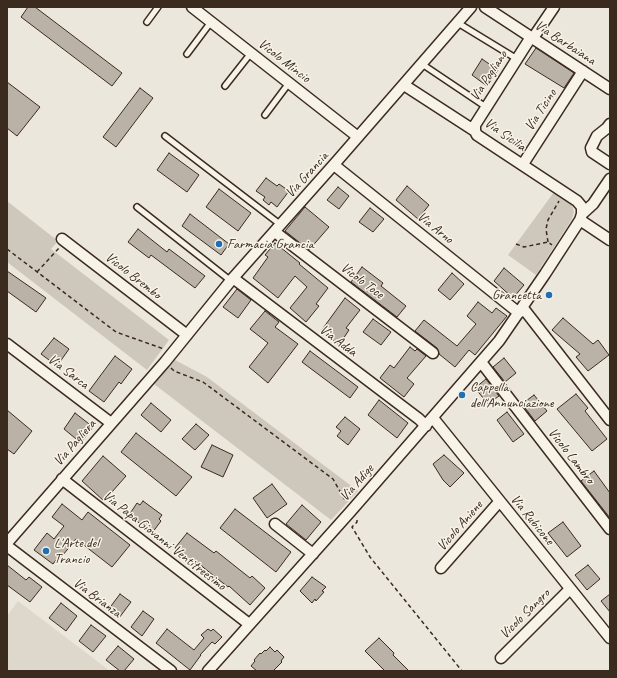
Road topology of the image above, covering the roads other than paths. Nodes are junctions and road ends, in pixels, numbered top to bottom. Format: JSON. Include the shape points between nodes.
{"nodes":[{"id":1,"x":158,"y":7,"type":"edge"},
{"id":2,"x":192,"y":7,"type":"edge"},
{"id":3,"x":471,"y":7,"type":"edge"},
{"id":4,"x":485,"y":7,"type":"edge"},
{"id":5,"x":554,"y":7,"type":"edge"},
{"id":6,"x":147,"y":22,"type":"dead end"},
{"id":7,"x":211,"y":22,"type":"junction"},
{"id":8,"x":458,"y":22,"type":"junction"},
{"id":9,"x":532,"y":38,"type":"junction"},
{"id":10,"x":251,"y":53,"type":"junction"},
{"id":11,"x":187,"y":54,"type":"dead end"},
{"id":12,"x":517,"y":59,"type":"junction"},
{"id":13,"x":422,"y":64,"type":"junction"},
{"id":14,"x":583,"y":71,"type":"junction"},
{"id":15,"x":290,"y":83,"type":"junction"},
{"id":16,"x":404,"y":85,"type":"junction"},
{"id":17,"x":225,"y":86,"type":"dead end"},
{"id":18,"x":610,"y":89,"type":"edge"},
{"id":19,"x":486,"y":107,"type":"junction"},
{"id":20,"x":265,"y":115,"type":"dead end"},
{"id":21,"x":610,"y":124,"type":"edge"},
{"id":22,"x":475,"y":131,"type":"junction"},
{"id":23,"x":165,"y":136,"type":"dead end"},
{"id":24,"x":358,"y":137,"type":"junction"},
{"id":25,"x":523,"y":164,"type":"junction"},
{"id":26,"x":610,"y":164,"type":"edge"},
{"id":27,"x":334,"y":165,"type":"junction"},
{"id":28,"x":610,"y":179,"type":"edge"},
{"id":29,"x":137,"y":207,"type":"dead end"},
{"id":30,"x":581,"y":217,"type":"junction"},
{"id":31,"x":278,"y":228,"type":"junction"},
{"id":32,"x":64,"y":240,"type":"road end"},
{"id":33,"x":610,"y":240,"type":"edge"},
{"id":34,"x":232,"y":280,"type":"junction"},
{"id":35,"x":521,"y":310,"type":"junction"},
{"id":36,"x":187,"y":335,"type":"junction"},
{"id":37,"x":7,"y":344,"type":"edge"},
{"id":38,"x":433,"y":353,"type":"dead end"},
{"id":39,"x":481,"y":362,"type":"junction"},
{"id":40,"x":167,"y":364,"type":"joint"},
{"id":41,"x":610,"y":420,"type":"edge"},
{"id":42,"x":429,"y":422,"type":"junction"},
{"id":43,"x":111,"y":423,"type":"junction"},
{"id":44,"x":62,"y":479,"type":"junction"},
{"id":45,"x":499,"y":502,"type":"junction"},
{"id":46,"x":275,"y":524,"type":"dead end"},
{"id":47,"x":610,"y":529,"type":"edge"},
{"id":48,"x":7,"y":545,"type":"edge"},
{"id":49,"x":312,"y":554,"type":"junction"},
{"id":50,"x":441,"y":568,"type":"dead end"},
{"id":51,"x":570,"y":590,"type":"junction"},
{"id":52,"x":249,"y":624,"type":"junction"},
{"id":53,"x":610,"y":638,"type":"edge"},
{"id":54,"x":501,"y":658,"type":"dead end"},
{"id":55,"x":170,"y":671,"type":"edge"},
{"id":56,"x":208,"y":671,"type":"edge"}],
"edges":[{"from":1,"to":6,"type":"lane"},
{"from":2,"to":7,"type":"street","name":"Vicolo Mincio"},
{"from":3,"to":8,"type":"street","name":"Via Grancia"},
{"from":4,"to":9,"type":"street","name":"Via Barbaiana"},
{"from":5,"to":9,"type":"street","name":"Via Pogliano"},
{"from":7,"to":10,"type":"street","name":"Vicolo Mincio"},
{"from":7,"to":11,"type":"lane"},
{"from":8,"to":12,"type":"lane"},
{"from":8,"to":13,"type":"street","name":"Via Grancia"},
{"from":9,"to":12,"type":"street","name":"Via Pogliano"},
{"from":9,"to":14,"type":"street","name":"Via Barbaiana"},
{"from":10,"to":15,"type":"street","name":"Vicolo Mincio"},
{"from":10,"to":17,"type":"lane"},
{"from":12,"to":19,"type":"street","name":"Via Pogliano"},
{"from":13,"to":16,"type":"street","name":"Via Grancia"},
{"from":13,"to":19,"type":"lane"},
{"from":14,"to":18,"type":"street","name":"Via Barbaiana"},
{"from":14,"to":25,"type":"street","name":"Via Ticino"},
{"from":15,"to":20,"type":"lane"},
{"from":15,"to":24,"type":"street","name":"Vicolo Mincio"},
{"from":16,"to":22,"type":"street","name":"Via Sicilia"},
{"from":16,"to":24,"type":"street","name":"Via Grancia"},
{"from":19,"to":22,"type":"street","name":"Via Pogliano","via":[[474,125]]},
{"from":21,"to":26,"type":"street","via":[[597,136],[591,148],[592,152]]},
{"from":22,"to":25,"type":"street","name":"Via Sicilia"},
{"from":23,"to":31,"type":"lane"},
{"from":24,"to":27,"type":"street","name":"Via Grancia"},
{"from":25,"to":30,"type":"street","name":"Via Sicilia","via":[[580,204]]},
{"from":27,"to":31,"type":"street","name":"Via Grancia"},
{"from":27,"to":35,"type":"street","name":"Via Arno"},
{"from":28,"to":30,"type":"street","name":"Via Adige","via":[[594,204]]},
{"from":29,"to":34,"type":"lane"},
{"from":30,"to":33,"type":"street"},
{"from":30,"to":35,"type":"street","name":"Via Adige"},
{"from":31,"to":34,"type":"street","name":"Via Grancia"},
{"from":31,"to":38,"type":"street","name":"Vicolo Toce"},
{"from":32,"to":36,"type":"street","name":"Vicolo Brembo"},
{"from":34,"to":36,"type":"street","name":"Via Grancia"},
{"from":34,"to":42,"type":"street","name":"Via Adda","via":[[419,419]]},
{"from":35,"to":39,"type":"street","name":"Via Adige"},
{"from":35,"to":41,"type":"street"},
{"from":36,"to":40,"type":"street","name":"Via Grancia"},
{"from":37,"to":43,"type":"street","name":"Via Sarca"},
{"from":39,"to":42,"type":"street","name":"Via Adige"},
{"from":39,"to":47,"type":"street","name":"Vicolo Lambro"},
{"from":40,"to":43,"type":"street","name":"Via Pagliera"},
{"from":42,"to":45,"type":"street","name":"Via Rubicone"},
{"from":42,"to":49,"type":"street","name":"Via Adige"},
{"from":43,"to":44,"type":"street","name":"Via Pagliera"},
{"from":44,"to":48,"type":"street","name":"Via Pagliera"},
{"from":44,"to":52,"type":"street","name":"Via Papa Giovanni Ventitreesimo"},
{"from":45,"to":50,"type":"street","name":"Vicolo Aniene"},
{"from":45,"to":51,"type":"street","name":"Via Rubicone"},
{"from":46,"to":49,"type":"street"},
{"from":48,"to":55,"type":"street","name":"Via Brianza"},
{"from":49,"to":52,"type":"street","name":"Via Adige"},
{"from":51,"to":53,"type":"street","name":"Via Rubicone"},
{"from":51,"to":54,"type":"street","name":"Vicolo Sangro"},
{"from":52,"to":56,"type":"street","name":"Via Adige"}]}
